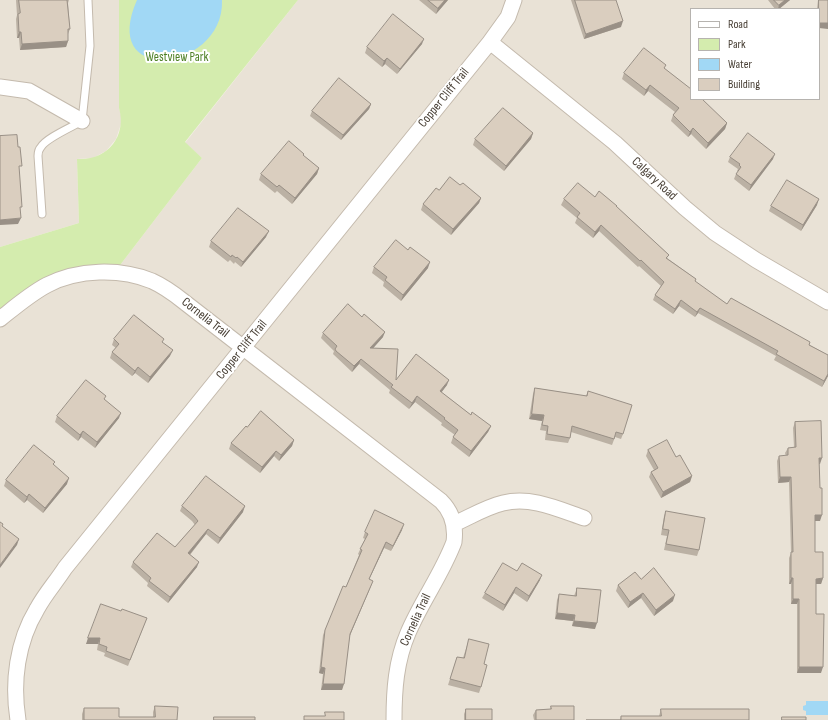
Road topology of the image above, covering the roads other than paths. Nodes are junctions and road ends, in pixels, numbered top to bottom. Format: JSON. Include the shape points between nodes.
{"nodes":[{"id":1,"x":88,"y":0,"type":"edge"},
{"id":2,"x":514,"y":0,"type":"edge"},
{"id":3,"x":490,"y":42,"type":"junction"},
{"id":4,"x":0,"y":87,"type":"edge"},
{"id":5,"x":82,"y":121,"type":"junction"},
{"id":6,"x":42,"y":214,"type":"dead end"},
{"id":7,"x":828,"y":302,"type":"edge"},
{"id":8,"x":0,"y":319,"type":"edge"},
{"id":9,"x":244,"y":348,"type":"junction"},
{"id":10,"x":584,"y":518,"type":"dead end"},
{"id":11,"x":454,"y":524,"type":"junction"},
{"id":12,"x":18,"y":720,"type":"edge"},
{"id":13,"x":394,"y":720,"type":"edge"}],
"edges":[{"from":1,"to":5,"type":"lane","via":[[90,46]]},
{"from":2,"to":3,"type":"street","name":"Copper Cliff Trail","via":[[508,17]]},
{"from":3,"to":7,"type":"street","name":"Calgary Road","via":[[615,143],[715,233]]},
{"from":3,"to":9,"type":"street","name":"Copper Cliff Trail"},
{"from":4,"to":5,"type":"street","via":[[28,91]]},
{"from":5,"to":6,"type":"lane","via":[[49,140],[39,149]]},
{"from":8,"to":9,"type":"street","name":"Cornelia Trail","via":[[28,296],[68,276],[95,272],[114,273],[138,276],[160,285]]},
{"from":9,"to":11,"type":"street","name":"Cornelia Trail","via":[[441,501],[450,512]]},
{"from":9,"to":12,"type":"street","name":"Copper Cliff Trail","via":[[66,568],[37,609],[25,635],[18,660]]},
{"from":10,"to":11,"type":"street","via":[[539,503],[516,501],[491,507]]},
{"from":11,"to":13,"type":"street","name":"Cornelia Trail","via":[[455,538],[452,547],[412,624],[400,655]]}]}
